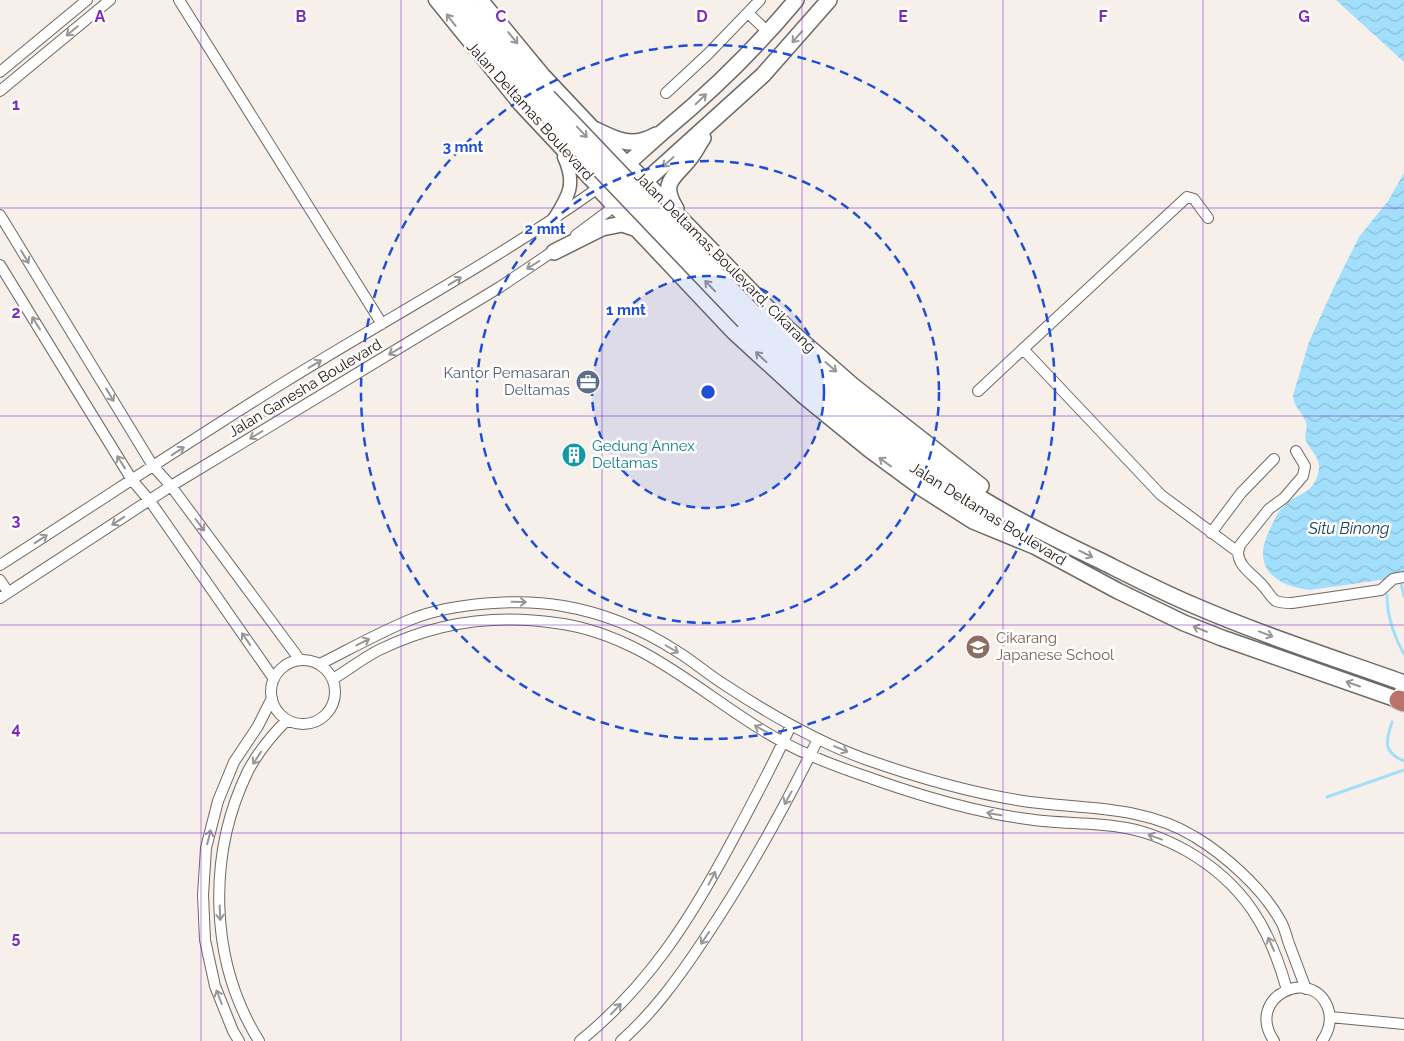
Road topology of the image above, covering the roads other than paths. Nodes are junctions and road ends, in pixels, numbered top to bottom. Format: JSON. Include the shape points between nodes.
{"nodes":[{"id":1,"x":87,"y":0,"type":"edge"},
{"id":2,"x":110,"y":0,"type":"edge"},
{"id":3,"x":179,"y":0,"type":"edge"},
{"id":4,"x":434,"y":0,"type":"edge"},
{"id":5,"x":450,"y":0,"type":"edge"},
{"id":6,"x":466,"y":0,"type":"edge"},
{"id":7,"x":482,"y":0,"type":"edge"},
{"id":8,"x":760,"y":0,"type":"edge"},
{"id":9,"x":796,"y":0,"type":"edge"},
{"id":10,"x":829,"y":0,"type":"edge"},
{"id":11,"x":748,"y":13,"type":"junction"},
{"id":12,"x":769,"y":33,"type":"junction"},
{"id":13,"x":0,"y":72,"type":"edge"},
{"id":14,"x":0,"y":91,"type":"edge"},
{"id":15,"x":666,"y":93,"type":"dead end"},
{"id":16,"x":543,"y":101,"type":"junction"},
{"id":17,"x":713,"y":122,"type":"junction"},
{"id":18,"x":596,"y":130,"type":"junction"},
{"id":19,"x":664,"y":131,"type":"junction"},
{"id":20,"x":558,"y":145,"type":"junction"},
{"id":21,"x":628,"y":164,"type":"junction"},
{"id":22,"x":645,"y":182,"type":"junction"},
{"id":23,"x":598,"y":188,"type":"junction"},
{"id":24,"x":615,"y":206,"type":"junction"},
{"id":25,"x":0,"y":215,"type":"edge"},
{"id":26,"x":1208,"y":218,"type":"dead end"},
{"id":27,"x":552,"y":221,"type":"junction"},
{"id":28,"x":684,"y":222,"type":"junction"},
{"id":29,"x":638,"y":230,"type":"junction"},
{"id":30,"x":554,"y":252,"type":"junction"},
{"id":31,"x":0,"y":265,"type":"edge"},
{"id":32,"x":748,"y":316,"type":"junction"},
{"id":33,"x":382,"y":324,"type":"junction"},
{"id":34,"x":1023,"y":349,"type":"junction"},
{"id":35,"x":978,"y":390,"type":"dead end"},
{"id":36,"x":1296,"y":450,"type":"dead end"},
{"id":37,"x":1274,"y":458,"type":"dead end"},
{"id":38,"x":154,"y":466,"type":"junction"},
{"id":39,"x":132,"y":480,"type":"junction"},
{"id":40,"x":171,"y":486,"type":"junction"},
{"id":41,"x":150,"y":501,"type":"junction"},
{"id":42,"x":1042,"y":532,"type":"junction"},
{"id":43,"x":1211,"y":533,"type":"junction"},
{"id":44,"x":1034,"y":546,"type":"junction"},
{"id":45,"x":1238,"y":552,"type":"junction"},
{"id":46,"x":0,"y":565,"type":"edge"},
{"id":47,"x":1399,"y":578,"type":"edge"},
{"id":48,"x":0,"y":580,"type":"edge"},
{"id":49,"x":4,"y":595,"type":"edge"},
{"id":50,"x":300,"y":660,"type":"junction"},
{"id":51,"x":320,"y":664,"type":"junction"},
{"id":52,"x":274,"y":679,"type":"junction"},
{"id":53,"x":333,"y":679,"type":"junction"},
{"id":54,"x":1403,"y":693,"type":"edge"},
{"id":55,"x":272,"y":698,"type":"junction"},
{"id":56,"x":287,"y":720,"type":"junction"},
{"id":57,"x":791,"y":725,"type":"junction"},
{"id":58,"x":818,"y":739,"type":"junction"},
{"id":59,"x":784,"y":741,"type":"junction"},
{"id":60,"x":810,"y":755,"type":"junction"},
{"id":61,"x":1306,"y":989,"type":"junction"},
{"id":62,"x":1287,"y":990,"type":"junction"},
{"id":63,"x":1330,"y":1016,"type":"junction"},
{"id":64,"x":1404,"y":1024,"type":"edge"},
{"id":65,"x":239,"y":1041,"type":"edge"},
{"id":66,"x":259,"y":1041,"type":"edge"},
{"id":67,"x":580,"y":1041,"type":"edge"},
{"id":68,"x":621,"y":1041,"type":"edge"},
{"id":69,"x":1274,"y":1041,"type":"edge"},
{"id":70,"x":1322,"y":1041,"type":"edge"}],
"edges":[{"from":1,"to":13,"type":"street"},
{"from":2,"to":14,"type":"street","one_way":true},
{"from":3,"to":33,"type":"street"},
{"from":20,"to":4,"type":"street","name":"Jalan Deltamas Boulevard","one_way":true,"via":[[520,105]]},
{"from":5,"to":16,"type":"main road","name":"Jalan Deltamas Boulevard","via":[[499,61]]},
{"from":6,"to":16,"type":"main road","name":"Jalan Deltamas Boulevard","via":[[509,52]]},
{"from":7,"to":18,"type":"street","name":"Jalan Deltamas Boulevard, Cikarang","one_way":true,"via":[[544,75]]},
{"from":8,"to":11,"type":"street"},
{"from":9,"to":12,"type":"main road","name":"Jalan Deltamas Boulevard"},
{"from":10,"to":17,"type":"main road","one_way":true,"via":[[763,75]]},
{"from":11,"to":12,"type":"street"},
{"from":11,"to":15,"type":"street"},
{"from":19,"to":12,"type":"main road","name":"Jalan Deltamas Boulevard","one_way":true},
{"from":16,"to":32,"type":"main road","name":"Jalan Deltamas Boulevard","bridge":true},
{"from":17,"to":22,"type":"main road","one_way":true},
{"from":17,"to":28,"type":"main road","via":[[668,186],[669,198]]},
{"from":18,"to":19,"type":"main road","via":[[630,143],[647,140]]},
{"from":18,"to":21,"type":"street","name":"Jalan Deltamas Boulevard, Cikarang"},
{"from":19,"to":21,"type":"main road","name":"Jalan Deltamas Boulevard"},
{"from":20,"to":23,"type":"street","name":"Jalan Deltamas Boulevard"},
{"from":20,"to":27,"type":"street","via":[[570,170],[571,183],[567,198]]},
{"from":21,"to":22,"type":"main road","name":"Jalan Deltamas Boulevard, Cikarang"},
{"from":21,"to":23,"type":"main road","name":"Jalan Deltamas Boulevard"},
{"from":22,"to":24,"type":"main road"},
{"from":22,"to":28,"type":"main road","name":"Jalan Deltamas Boulevard, Cikarang"},
{"from":23,"to":24,"type":"main road"},
{"from":23,"to":27,"type":"street","name":"Jalan Ganesha Boulevard"},
{"from":24,"to":29,"type":"main road"},
{"from":24,"to":30,"type":"street","name":"Jalan Ganesha Boulevard"},
{"from":25,"to":38,"type":"street","one_way":true},
{"from":26,"to":34,"type":"street","via":[[1194,199],[1187,197]]},
{"from":33,"to":27,"type":"street","name":"Jalan Ganesha Boulevard","one_way":true},
{"from":28,"to":42,"type":"main road","name":"Jalan Deltamas Boulevard, Cikarang","one_way":true,"via":[[787,328],[852,385]]},
{"from":29,"to":30,"type":"main road","via":[[622,224],[602,228]]},
{"from":44,"to":29,"type":"main road","one_way":true,"via":[[973,521],[870,450],[805,397],[734,332]]},
{"from":30,"to":40,"type":"street","name":"Jalan Ganesha Boulevard","one_way":true},
{"from":39,"to":31,"type":"street","one_way":true},
{"from":32,"to":42,"type":"main road","name":"Jalan Deltamas Boulevard","via":[[913,452],[980,497]]},
{"from":32,"to":44,"type":"main road","name":"Jalan Deltamas Boulevard","via":[[834,405],[905,462]]},
{"from":38,"to":33,"type":"street","name":"Jalan Ganesha Boulevard","one_way":true},
{"from":34,"to":35,"type":"street"},
{"from":34,"to":43,"type":"street","via":[[1161,495]]},
{"from":36,"to":45,"type":"street","via":[[1305,466],[1303,476],[1284,498],[1269,509]]},
{"from":37,"to":43,"type":"street","via":[[1241,493]]},
{"from":38,"to":39,"type":"street","name":"Jalan Ganesha Boulevard"},
{"from":38,"to":40,"type":"street"},
{"from":39,"to":41,"type":"street"},
{"from":46,"to":39,"type":"street","name":"Jalan Ganesha Boulevard","one_way":true},
{"from":40,"to":41,"type":"street","name":"Jalan Ganesha Boulevard"},
{"from":40,"to":50,"type":"street","one_way":true},
{"from":41,"to":49,"type":"street","name":"Jalan Ganesha Boulevard","one_way":true},
{"from":52,"to":41,"type":"street","one_way":true},
{"from":42,"to":54,"type":"main road","name":"Jalan Deltamas Boulevard","one_way":true,"via":[[1193,605]]},
{"from":43,"to":45,"type":"street"},
{"from":54,"to":44,"type":"main road","name":"Jalan Deltamas Boulevard","one_way":true,"via":[[1222,638],[1184,623]]},
{"from":45,"to":47,"type":"street","via":[[1238,559],[1271,597],[1284,603],[1381,590]]},
{"from":48,"to":49,"type":"street"},
{"from":50,"to":51,"type":"street"},
{"from":50,"to":52,"type":"street","via":[[288,664]]},
{"from":51,"to":53,"type":"street"},
{"from":51,"to":57,"type":"street","one_way":true,"via":[[414,618],[452,609],[517,602],[562,606],[643,632]]},
{"from":52,"to":55,"type":"street"},
{"from":53,"to":56,"type":"street","via":[[334,699],[324,716],[306,724]]},
{"from":59,"to":53,"type":"street","one_way":true,"via":[[755,726],[636,647],[558,623],[517,619],[464,622],[420,634],[378,651]]},
{"from":55,"to":56,"type":"street","via":[[277,711]]},
{"from":65,"to":55,"type":"street","one_way":true,"via":[[215,986],[205,940],[206,848],[218,801],[234,762]]},
{"from":56,"to":66,"type":"street","one_way":true,"via":[[271,736],[249,770],[234,806],[222,851],[219,895],[222,938],[231,982]]},
{"from":57,"to":58,"type":"street"},
{"from":57,"to":59,"type":"street"},
{"from":58,"to":60,"type":"street"},
{"from":58,"to":61,"type":"street","one_way":true,"via":[[862,758],[974,792],[1030,802],[1128,812],[1160,820],[1193,836],[1225,857],[1257,888],[1280,920]]},
{"from":59,"to":60,"type":"street"},
{"from":67,"to":59,"type":"street","one_way":true,"via":[[606,1020],[666,950],[702,897]]},
{"from":62,"to":60,"type":"street","one_way":true,"via":[[1279,961],[1263,925],[1242,896],[1216,872],[1156,836],[1122,827],[1029,820],[970,809],[919,795]]},
{"from":60,"to":68,"type":"street","one_way":true,"via":[[725,908],[658,1003]]},
{"from":61,"to":62,"type":"street"},
{"from":61,"to":63,"type":"street","via":[[1318,994]]},
{"from":62,"to":69,"type":"street","via":[[1271,1003],[1266,1016],[1267,1029]]},
{"from":63,"to":64,"type":"street"},
{"from":63,"to":70,"type":"street"}]}
